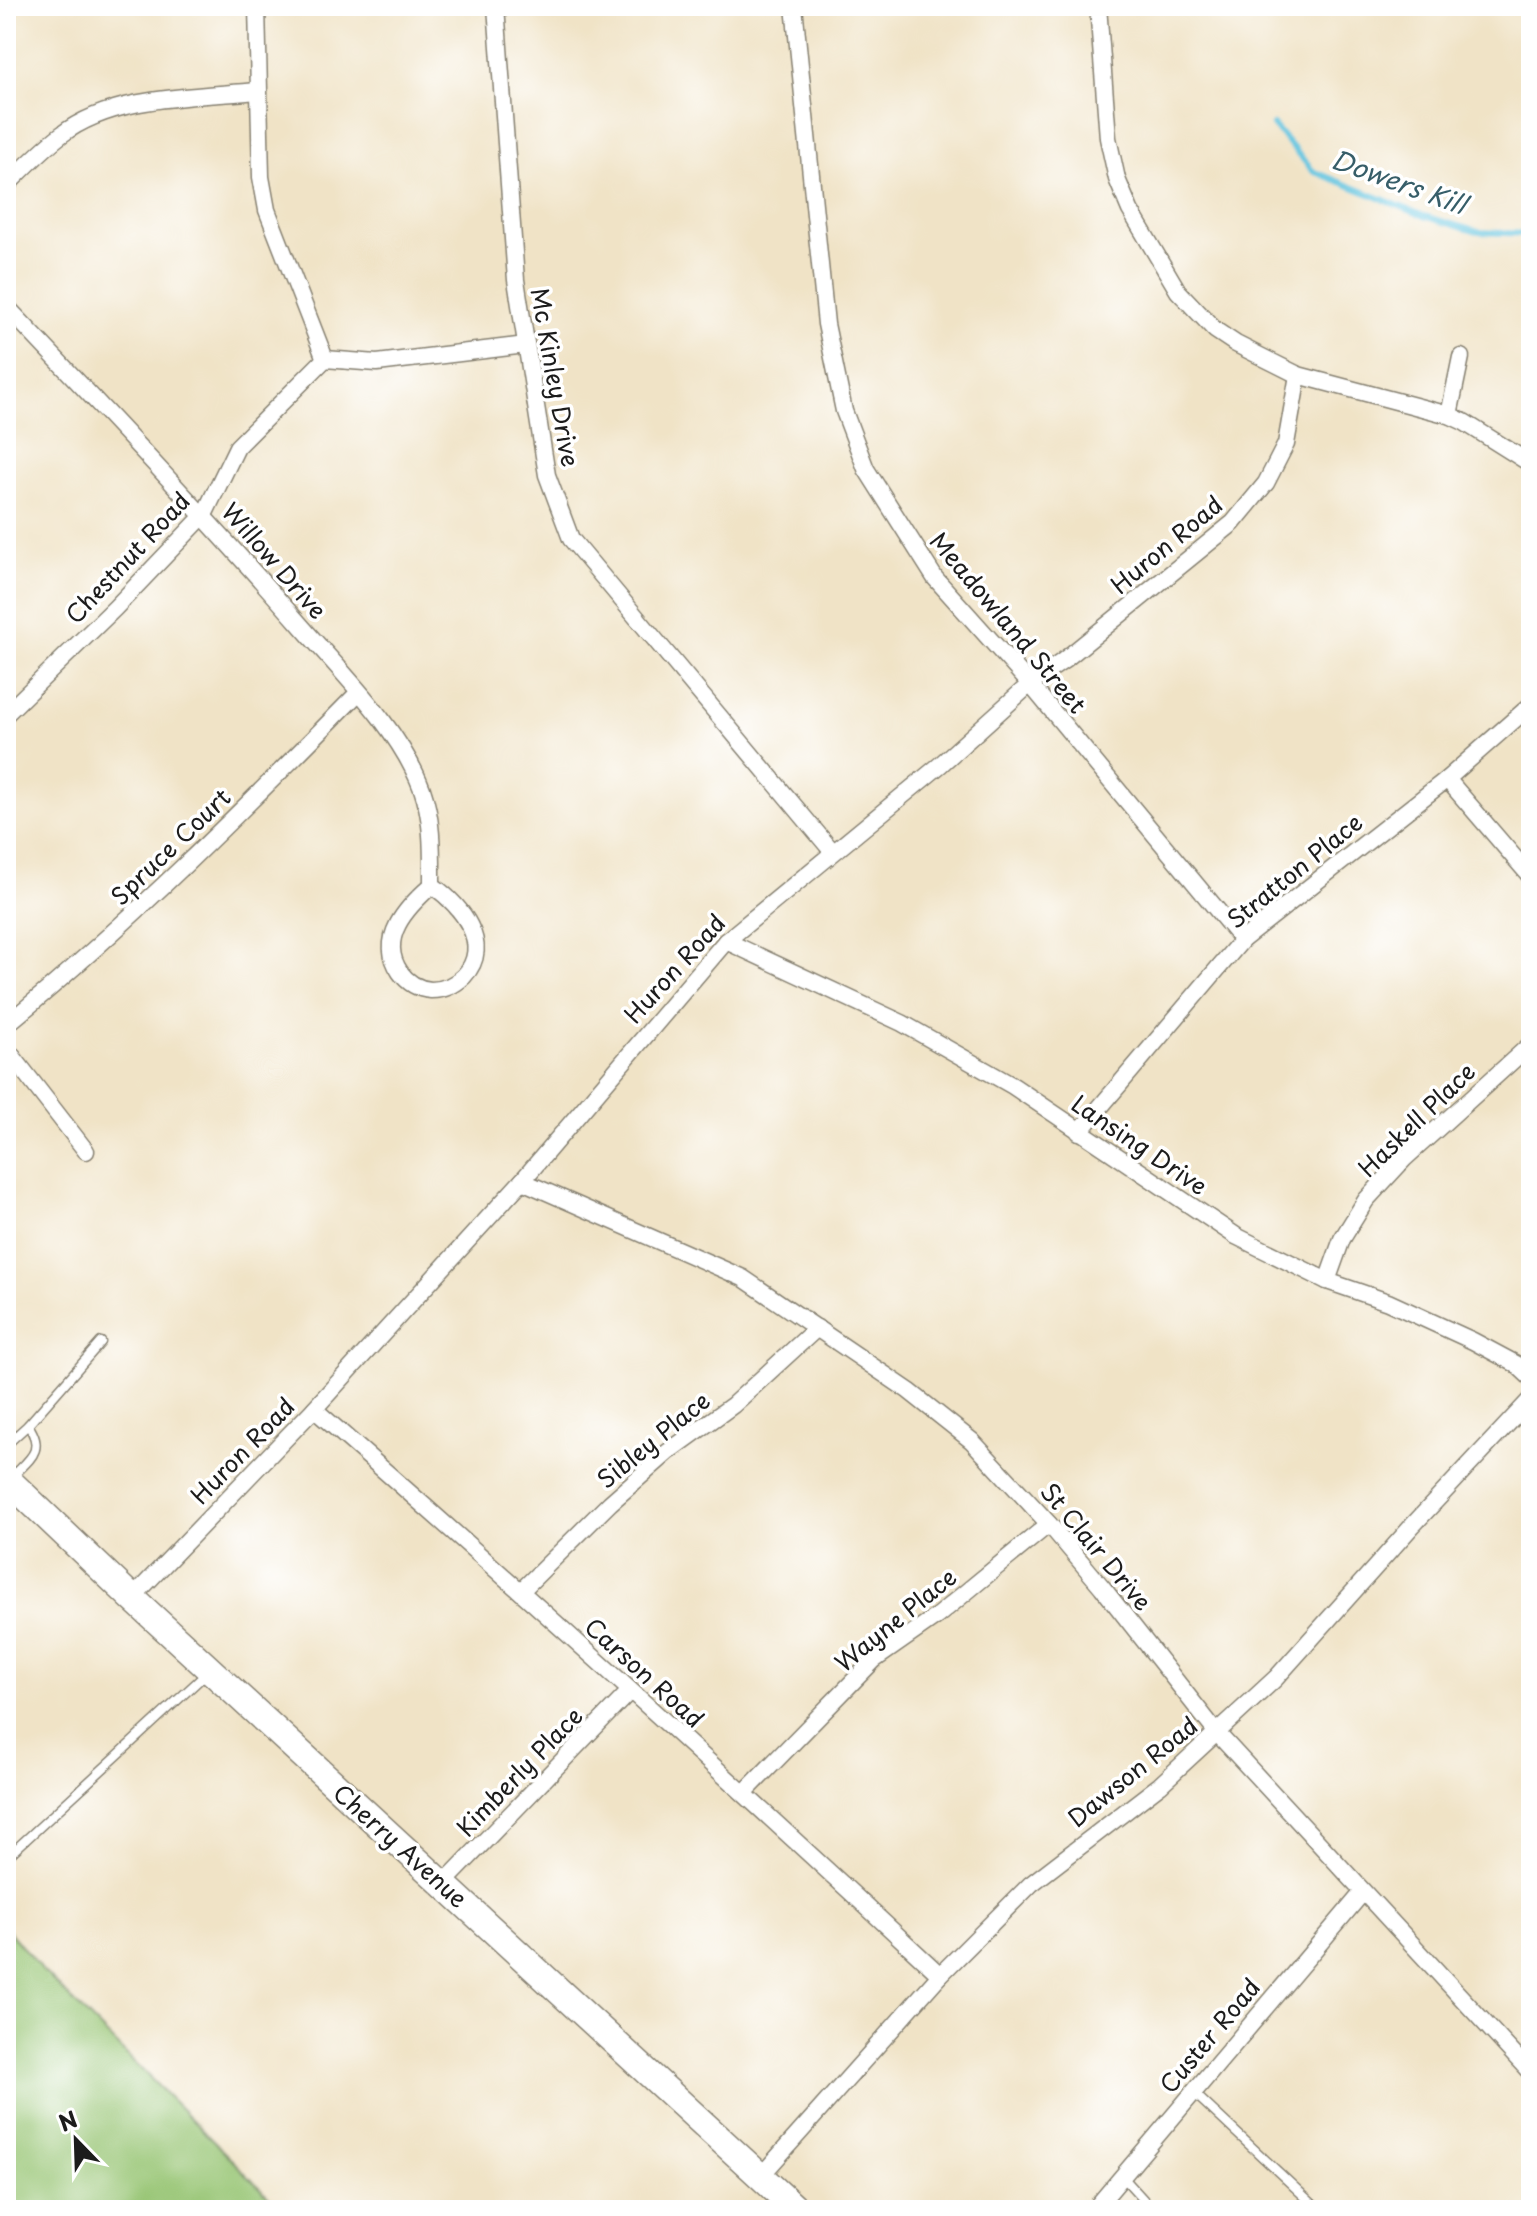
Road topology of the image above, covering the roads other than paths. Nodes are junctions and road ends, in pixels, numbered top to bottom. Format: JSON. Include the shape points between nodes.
{"nodes":[{"id":1,"x":257,"y":6,"type":"edge"},
{"id":2,"x":496,"y":6,"type":"edge"},
{"id":3,"x":794,"y":6,"type":"edge"},
{"id":4,"x":1098,"y":6,"type":"edge"},
{"id":5,"x":258,"y":91,"type":"junction"},
{"id":6,"x":6,"y":186,"type":"edge"},
{"id":7,"x":6,"y":306,"type":"edge"},
{"id":8,"x":526,"y":345,"type":"junction"},
{"id":9,"x":1461,"y":357,"type":"dead end"},
{"id":10,"x":325,"y":359,"type":"junction"},
{"id":11,"x":1298,"y":375,"type":"junction"},
{"id":12,"x":1449,"y":415,"type":"junction"},
{"id":13,"x":1531,"y":464,"type":"edge"},
{"id":14,"x":204,"y":515,"type":"junction"},
{"id":15,"x":1030,"y":684,"type":"junction"},
{"id":16,"x":359,"y":692,"type":"junction"},
{"id":17,"x":1531,"y":705,"type":"edge"},
{"id":18,"x":6,"y":714,"type":"edge"},
{"id":19,"x":1447,"y":779,"type":"junction"},
{"id":20,"x":832,"y":851,"type":"junction"},
{"id":21,"x":1531,"y":877,"type":"edge"},
{"id":22,"x":432,"y":885,"type":"junction"},
{"id":23,"x":1242,"y":940,"type":"junction"},
{"id":24,"x":726,"y":941,"type":"junction"},
{"id":25,"x":6,"y":1025,"type":"edge"},
{"id":26,"x":1531,"y":1044,"type":"edge"},
{"id":27,"x":6,"y":1048,"type":"edge"},
{"id":28,"x":1079,"y":1132,"type":"junction"},
{"id":29,"x":86,"y":1151,"type":"dead end"},
{"id":30,"x":522,"y":1181,"type":"junction"},
{"id":31,"x":1327,"y":1281,"type":"junction"},
{"id":32,"x":817,"y":1328,"type":"junction"},
{"id":33,"x":101,"y":1342,"type":"dead end"},
{"id":34,"x":1531,"y":1378,"type":"edge"},
{"id":35,"x":1531,"y":1399,"type":"edge"},
{"id":36,"x":314,"y":1409,"type":"junction"},
{"id":37,"x":28,"y":1425,"type":"junction"},
{"id":38,"x":6,"y":1445,"type":"edge"},
{"id":39,"x":7,"y":1479,"type":"edge"},
{"id":40,"x":1049,"y":1524,"type":"junction"},
{"id":41,"x":522,"y":1590,"type":"junction"},
{"id":42,"x":132,"y":1598,"type":"junction"},
{"id":43,"x":211,"y":1670,"type":"junction"},
{"id":44,"x":629,"y":1692,"type":"junction"},
{"id":45,"x":1217,"y":1733,"type":"junction"},
{"id":46,"x":744,"y":1793,"type":"junction"},
{"id":47,"x":6,"y":1858,"type":"edge"},
{"id":48,"x":444,"y":1883,"type":"junction"},
{"id":49,"x":1363,"y":1892,"type":"junction"},
{"id":50,"x":940,"y":1975,"type":"junction"},
{"id":51,"x":1531,"y":2073,"type":"edge"},
{"id":52,"x":1192,"y":2092,"type":"junction"},
{"id":53,"x":1122,"y":2176,"type":"junction"},
{"id":54,"x":760,"y":2177,"type":"junction"},
{"id":55,"x":797,"y":2210,"type":"edge"},
{"id":56,"x":1094,"y":2210,"type":"edge"},
{"id":57,"x":1153,"y":2210,"type":"edge"},
{"id":58,"x":1319,"y":2210,"type":"edge"}],
"edges":[{"from":1,"to":5,"type":"street"},
{"from":2,"to":8,"type":"street","name":"Mc Kinley Drive","via":[[516,280]]},
{"from":3,"to":15,"type":"street","name":"Meadowland Street","via":[[826,324],[844,411],[866,469],[935,578]]},
{"from":4,"to":11,"type":"street","via":[[1108,138],[1130,210],[1178,291],[1215,330]]},
{"from":5,"to":6,"type":"street","via":[[118,106],[63,134]]},
{"from":5,"to":10,"type":"street","via":[[267,210]]},
{"from":7,"to":14,"type":"street","name":"Willow Drive"},
{"from":8,"to":10,"type":"street","via":[[377,363]]},
{"from":8,"to":20,"type":"street","name":"Mc Kinley Drive","via":[[547,475],[571,539]]},
{"from":9,"to":12,"type":"street"},
{"from":10,"to":14,"type":"street","name":"Chestnut Road","via":[[237,447]]},
{"from":11,"to":12,"type":"street"},
{"from":11,"to":15,"type":"street","name":"Huron Road","via":[[1286,444],[1266,483],[1233,523]]},
{"from":12,"to":13,"type":"street"},
{"from":14,"to":16,"type":"street","name":"Willow Drive"},
{"from":14,"to":18,"type":"street","name":"Chestnut Road"},
{"from":15,"to":20,"type":"street","name":"Huron Road"},
{"from":15,"to":23,"type":"street","name":"Meadowland Street"},
{"from":16,"to":22,"type":"street","name":"Willow Drive","via":[[421,786],[429,813]]},
{"from":16,"to":25,"type":"street","name":"Spruce Court","via":[[202,851]]},
{"from":17,"to":19,"type":"street","name":"Stratton Place"},
{"from":19,"to":21,"type":"street"},
{"from":19,"to":23,"type":"street","name":"Stratton Place"},
{"from":20,"to":24,"type":"street","name":"Huron Road"},
{"from":22,"to":22,"type":"street","via":[[397,925],[390,946],[404,977],[416,987],[432,990],[460,980],[476,954],[472,930]]},
{"from":23,"to":28,"type":"street","name":"Stratton Place"},
{"from":24,"to":28,"type":"street","name":"Lansing Drive","via":[[902,1023],[1013,1086]]},
{"from":24,"to":30,"type":"street","name":"Huron Road"},
{"from":26,"to":31,"type":"street","name":"Haskell Place","via":[[1366,1200],[1342,1239]]},
{"from":27,"to":29,"type":"street"},
{"from":28,"to":31,"type":"street","name":"Lansing Drive","via":[[1236,1236]]},
{"from":30,"to":32,"type":"street","name":"St Clair Drive","via":[[743,1278]]},
{"from":30,"to":36,"type":"street","name":"Huron Road"},
{"from":31,"to":34,"type":"street","name":"Lansing Drive","via":[[1473,1341]]},
{"from":32,"to":40,"type":"street","name":"St Clair Drive","via":[[972,1441]]},
{"from":32,"to":41,"type":"street","name":"Sibley Place","via":[[733,1405],[668,1452]]},
{"from":33,"to":37,"type":"lane"},
{"from":35,"to":45,"type":"street","name":"Dawson Road","via":[[1276,1678]]},
{"from":36,"to":41,"type":"street","name":"Carson Road"},
{"from":36,"to":42,"type":"street","name":"Huron Road"},
{"from":37,"to":38,"type":"lane"},
{"from":37,"to":39,"type":"lane","via":[[37,1447]]},
{"from":39,"to":42,"type":"main road","name":"Cherry Avenue"},
{"from":40,"to":45,"type":"street","name":"St Clair Drive"},
{"from":40,"to":46,"type":"street","name":"Wayne Place","via":[[874,1660]]},
{"from":41,"to":44,"type":"street","name":"Carson Road"},
{"from":42,"to":43,"type":"main road","name":"Cherry Avenue"},
{"from":43,"to":47,"type":"lane"},
{"from":43,"to":48,"type":"main road","name":"Cherry Avenue"},
{"from":44,"to":46,"type":"street","name":"Carson Road"},
{"from":44,"to":48,"type":"street","name":"Kimberly Place"},
{"from":45,"to":49,"type":"street","name":"St Clair Drive"},
{"from":45,"to":50,"type":"street","name":"Dawson Road","via":[[1160,1785],[1031,1884]]},
{"from":46,"to":50,"type":"street","name":"Carson Road"},
{"from":48,"to":54,"type":"main road","name":"Cherry Avenue"},
{"from":49,"to":51,"type":"street","name":"St Clair Drive"},
{"from":49,"to":52,"type":"street","name":"Custer Road"},
{"from":50,"to":54,"type":"street","name":"Dawson Road"},
{"from":52,"to":53,"type":"street","name":"Custer Road"},
{"from":52,"to":58,"type":"lane"},
{"from":53,"to":56,"type":"street","name":"Custer Road"},
{"from":53,"to":57,"type":"lane"},
{"from":54,"to":55,"type":"main road","name":"Cherry Avenue"}]}
